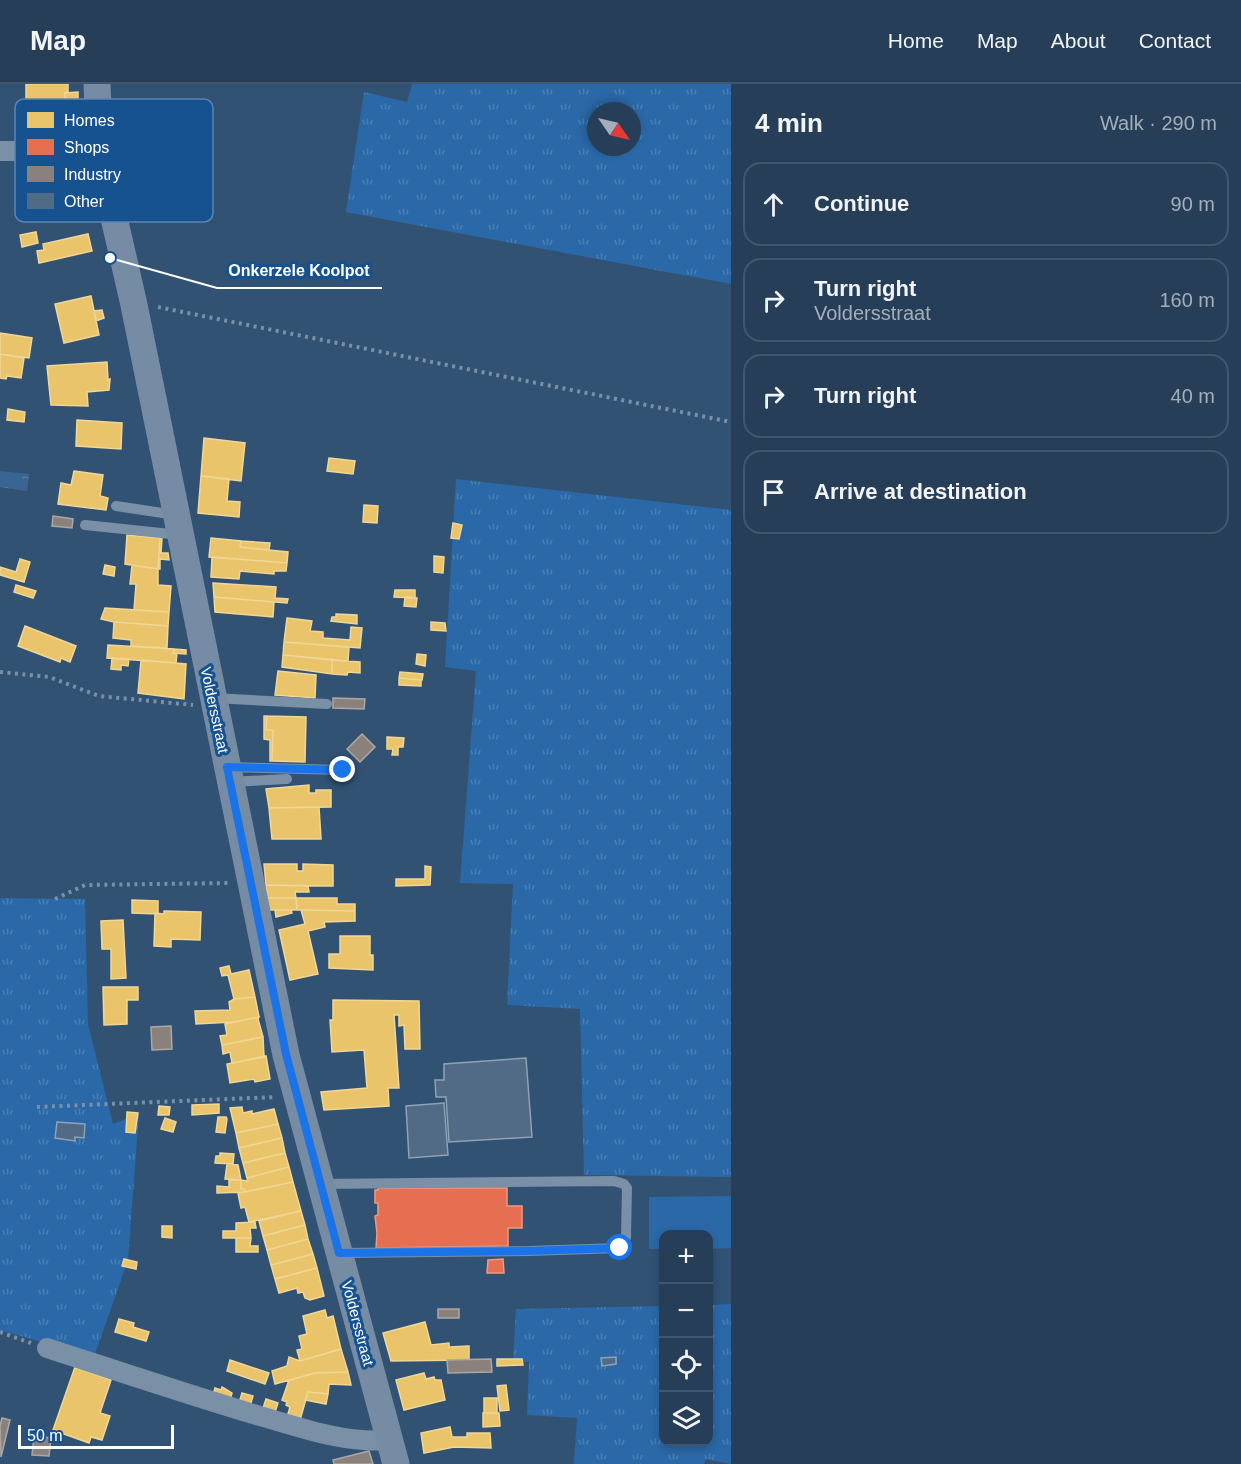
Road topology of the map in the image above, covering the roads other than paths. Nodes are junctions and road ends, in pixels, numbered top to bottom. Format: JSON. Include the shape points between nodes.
{"nodes":[{"id":1,"x":97,"y":84,"type":"edge"},
{"id":2,"x":98,"y":99,"type":"edge"},
{"id":3,"x":116,"y":222,"type":"edge"},
{"id":4,"x":116,"y":506,"type":"dead end"},
{"id":5,"x":85,"y":525,"type":"dead end"},
{"id":6,"x":178,"y":525,"type":"junction"},
{"id":7,"x":214,"y":703,"type":"junction"},
{"id":8,"x":327,"y":704,"type":"dead end"},
{"id":9,"x":343,"y":770,"type":"dead end"},
{"id":10,"x":229,"y":775,"type":"junction"},
{"id":11,"x":287,"y":779,"type":"dead end"},
{"id":12,"x":321,"y":1184,"type":"junction"},
{"id":13,"x":339,"y":1253,"type":"junction"},
{"id":14,"x":47,"y":1348,"type":"road end"},
{"id":15,"x":392,"y":1452,"type":"edge"}],
"edges":[{"from":1,"to":2,"type":"street","name":"Voldersstraat"},
{"from":3,"to":6,"type":"street","name":"Voldersstraat"},
{"from":4,"to":6,"type":"lane"},
{"from":5,"to":6,"type":"lane"},
{"from":6,"to":7,"type":"street","name":"Voldersstraat"},
{"from":7,"to":8,"type":"lane"},
{"from":7,"to":10,"type":"street","name":"Voldersstraat"},
{"from":9,"to":10,"type":"lane"},
{"from":10,"to":11,"type":"lane"},
{"from":10,"to":12,"type":"street","name":"Voldersstraat","via":[[286,1054]]},
{"from":12,"to":13,"type":"street","name":"Voldersstraat"},
{"from":12,"to":13,"type":"lane","via":[[614,1181],[627,1188],[626,1237],[620,1248]]},
{"from":13,"to":15,"type":"street","name":"Voldersstraat"},
{"from":14,"to":15,"type":"street","name":"Voldersstraat","via":[[321,1433],[374,1442]]}]}
